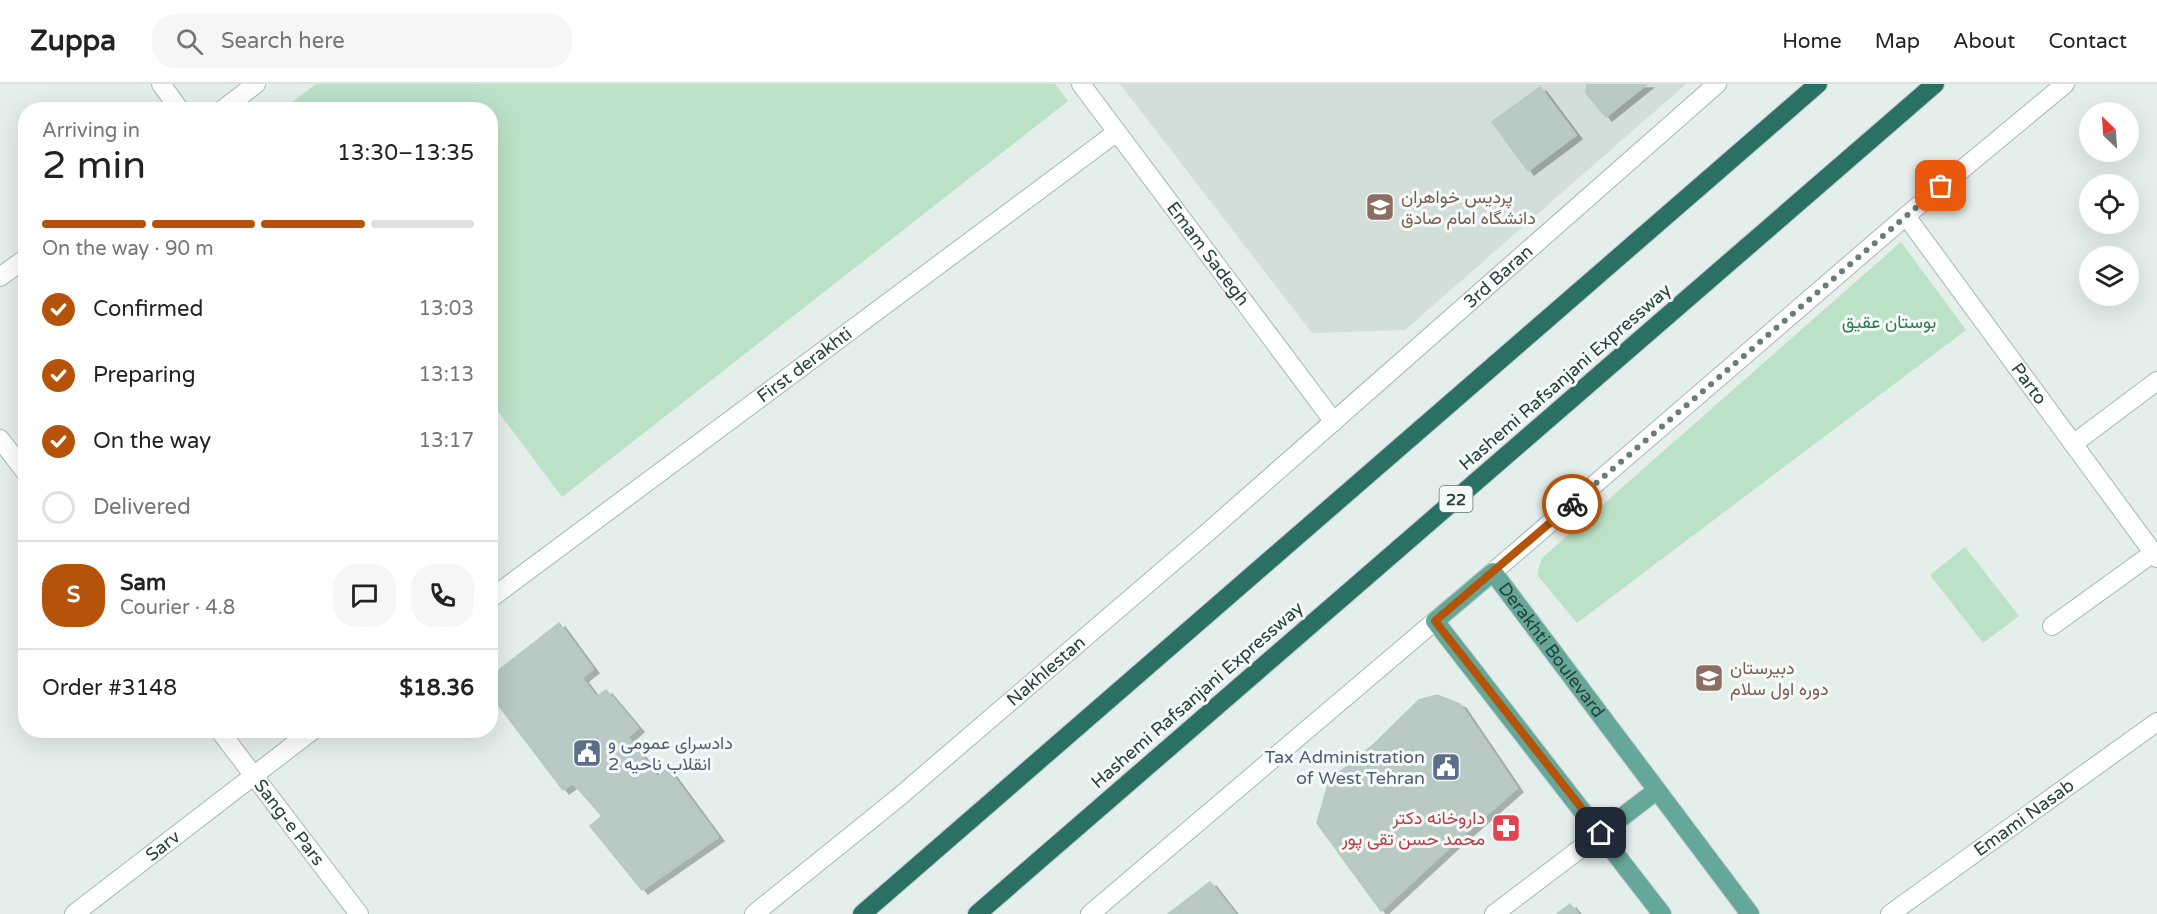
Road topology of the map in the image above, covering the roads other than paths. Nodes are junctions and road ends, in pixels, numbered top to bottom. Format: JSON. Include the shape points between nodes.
{"nodes":[{"id":1,"x":161,"y":84,"type":"edge"},
{"id":2,"x":256,"y":84,"type":"edge"},
{"id":3,"x":1081,"y":84,"type":"edge"},
{"id":4,"x":1717,"y":84,"type":"edge"},
{"id":5,"x":1818,"y":84,"type":"edge"},
{"id":6,"x":1935,"y":84,"type":"edge"},
{"id":7,"x":2065,"y":84,"type":"edge"},
{"id":8,"x":174,"y":102,"type":"edge"},
{"id":9,"x":232,"y":102,"type":"edge"},
{"id":10,"x":1117,"y":132,"type":"junction"},
{"id":11,"x":1906,"y":216,"type":"junction"},
{"id":12,"x":18,"y":264,"type":"edge"},
{"id":13,"x":0,"y":277,"type":"edge"},
{"id":14,"x":2157,"y":381,"type":"edge"},
{"id":15,"x":1334,"y":423,"type":"junction"},
{"id":16,"x":0,"y":439,"type":"edge"},
{"id":17,"x":2073,"y":444,"type":"junction"},
{"id":18,"x":18,"y":463,"type":"edge"},
{"id":19,"x":2155,"y":555,"type":"edge"},
{"id":20,"x":1493,"y":572,"type":"junction"},
{"id":21,"x":498,"y":593,"type":"edge"},
{"id":22,"x":1435,"y":621,"type":"junction"},
{"id":23,"x":2052,"y":626,"type":"dead end"},
{"id":24,"x":2157,"y":723,"type":"edge"},
{"id":25,"x":225,"y":738,"type":"edge"},
{"id":26,"x":302,"y":738,"type":"edge"},
{"id":27,"x":253,"y":775,"type":"junction"},
{"id":28,"x":1656,"y":791,"type":"junction"},
{"id":29,"x":1601,"y":833,"type":"junction"},
{"id":30,"x":74,"y":914,"type":"edge"},
{"id":31,"x":359,"y":914,"type":"edge"},
{"id":32,"x":754,"y":914,"type":"edge"},
{"id":33,"x":862,"y":914,"type":"edge"},
{"id":34,"x":977,"y":914,"type":"edge"},
{"id":35,"x":1090,"y":914,"type":"edge"},
{"id":36,"x":1494,"y":914,"type":"edge"},
{"id":37,"x":1662,"y":914,"type":"edge"},
{"id":38,"x":1750,"y":914,"type":"edge"},
{"id":39,"x":1890,"y":914,"type":"edge"}],
"edges":[{"from":1,"to":8,"type":"street"},
{"from":2,"to":9,"type":"street"},
{"from":3,"to":10,"type":"street","name":"Emam Sadegh"},
{"from":4,"to":15,"type":"street","name":"3rd Baran"},
{"from":5,"to":33,"type":"highway"},
{"from":6,"to":34,"type":"highway","name":"Hashemi Rafsanjani Expressway","number":"22"},
{"from":7,"to":11,"type":"street"},
{"from":10,"to":15,"type":"street","name":"Emam Sadegh"},
{"from":10,"to":21,"type":"street","name":"First derakhti"},
{"from":11,"to":17,"type":"street","name":"Parto"},
{"from":11,"to":20,"type":"street"},
{"from":12,"to":13,"type":"street"},
{"from":14,"to":17,"type":"street"},
{"from":15,"to":32,"type":"street","name":"Nakhlestan","via":[[899,797]]},
{"from":16,"to":18,"type":"street"},
{"from":17,"to":19,"type":"street","name":"Parto"},
{"from":19,"to":23,"type":"street","name":"Parto"},
{"from":20,"to":22,"type":"main road","name":"Derakhti Boulevard"},
{"from":20,"to":28,"type":"main road","name":"Derakhti Boulevard"},
{"from":22,"to":29,"type":"main road"},
{"from":22,"to":35,"type":"street"},
{"from":24,"to":39,"type":"street","name":"Emami Nasab"},
{"from":25,"to":27,"type":"street","name":"Sang-e Pars"},
{"from":26,"to":27,"type":"street"},
{"from":27,"to":30,"type":"street","name":"Sarv"},
{"from":27,"to":31,"type":"street","name":"Sang-e Pars"},
{"from":28,"to":29,"type":"main road"},
{"from":28,"to":38,"type":"main road","name":"Derakhti Boulevard"},
{"from":29,"to":36,"type":"street"},
{"from":29,"to":37,"type":"main road"}]}
